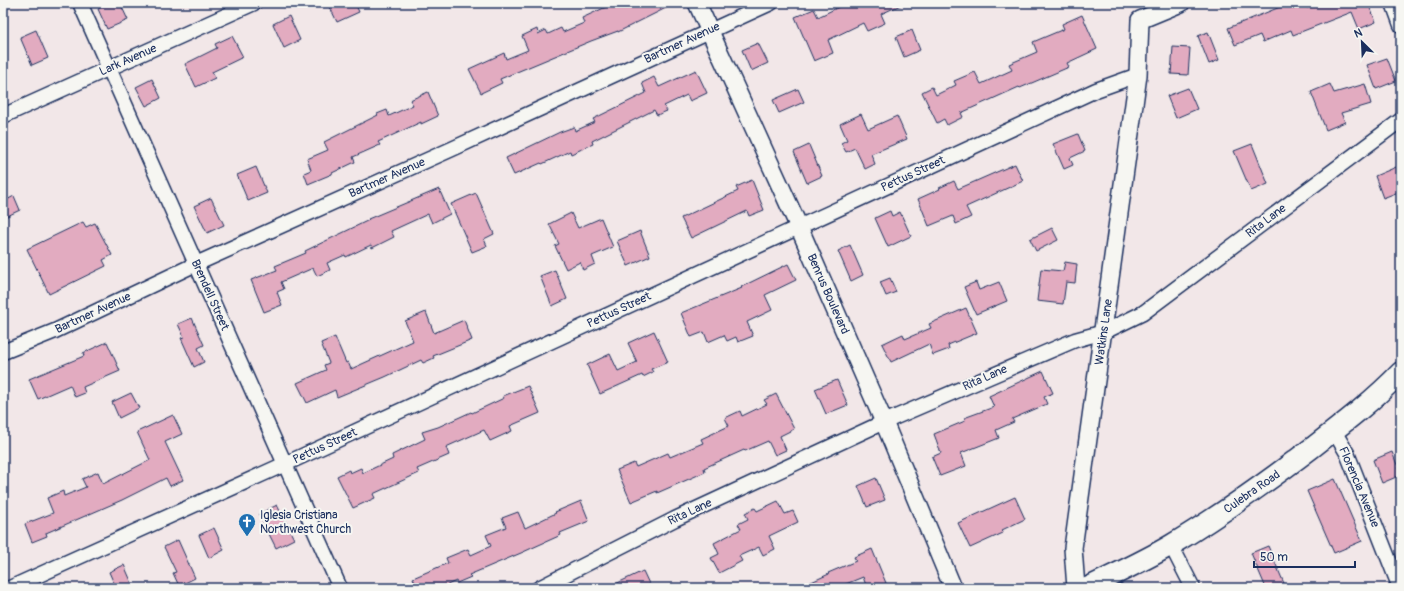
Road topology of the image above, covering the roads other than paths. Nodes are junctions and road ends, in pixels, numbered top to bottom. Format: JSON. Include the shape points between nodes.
{"nodes":[{"id":1,"x":80,"y":3,"type":"edge"},
{"id":2,"x":254,"y":3,"type":"edge"},
{"id":3,"x":697,"y":3,"type":"edge"},
{"id":4,"x":771,"y":3,"type":"edge"},
{"id":5,"x":1181,"y":3,"type":"edge"},
{"id":6,"x":1393,"y":3,"type":"edge"},
{"id":7,"x":1401,"y":25,"type":"edge"},
{"id":8,"x":709,"y":30,"type":"junction"},
{"id":9,"x":109,"y":68,"type":"junction"},
{"id":10,"x":1138,"y":75,"type":"junction"},
{"id":11,"x":3,"y":116,"type":"edge"},
{"id":12,"x":1401,"y":120,"type":"edge"},
{"id":13,"x":799,"y":226,"type":"junction"},
{"id":14,"x":196,"y":264,"type":"junction"},
{"id":15,"x":1104,"y":332,"type":"junction"},
{"id":16,"x":3,"y":352,"type":"edge"},
{"id":17,"x":1401,"y":372,"type":"edge"},
{"id":18,"x":884,"y":422,"type":"junction"},
{"id":19,"x":1334,"y":431,"type":"junction"},
{"id":20,"x":285,"y":464,"type":"junction"},
{"id":21,"x":1171,"y":545,"type":"junction"},
{"id":22,"x":10,"y":588,"type":"edge"},
{"id":23,"x":340,"y":588,"type":"edge"},
{"id":24,"x":539,"y":588,"type":"edge"},
{"id":25,"x":952,"y":588,"type":"edge"},
{"id":26,"x":1076,"y":588,"type":"edge"},
{"id":27,"x":1087,"y":588,"type":"edge"},
{"id":28,"x":1193,"y":588,"type":"edge"},
{"id":29,"x":1400,"y":588,"type":"edge"}],
"edges":[{"from":1,"to":9,"type":"street","name":"Brendell Street"},
{"from":2,"to":9,"type":"street","name":"Lark Avenue"},
{"from":3,"to":8,"type":"street","name":"Benrus Boulevard"},
{"from":4,"to":8,"type":"street","name":"Bartmer Avenue"},
{"from":5,"to":10,"type":"street","via":[[1140,20]]},
{"from":6,"to":7,"type":"street"},
{"from":8,"to":13,"type":"street","name":"Benrus Boulevard"},
{"from":8,"to":14,"type":"street","name":"Bartmer Avenue"},
{"from":9,"to":11,"type":"street","name":"Lark Avenue"},
{"from":9,"to":14,"type":"street","name":"Brendell Street"},
{"from":10,"to":13,"type":"street","name":"Pettus Street","via":[[1096,90]]},
{"from":10,"to":15,"type":"street","name":"Watkins Lane"},
{"from":12,"to":15,"type":"street","name":"Rita Lane","via":[[1143,313]]},
{"from":13,"to":18,"type":"street","name":"Benrus Boulevard"},
{"from":13,"to":20,"type":"street","name":"Pettus Street"},
{"from":14,"to":16,"type":"street","name":"Bartmer Avenue","via":[[55,331]]},
{"from":14,"to":20,"type":"street","name":"Brendell Street"},
{"from":15,"to":18,"type":"street","name":"Rita Lane","via":[[1074,340]]},
{"from":15,"to":26,"type":"street","name":"Watkins Lane","via":[[1073,548]]},
{"from":17,"to":19,"type":"main road","name":"Culebra Road"},
{"from":18,"to":24,"type":"street","name":"Rita Lane","via":[[674,519]]},
{"from":18,"to":25,"type":"street","name":"Benrus Boulevard"},
{"from":19,"to":21,"type":"main road","name":"Culebra Road","via":[[1236,504]]},
{"from":19,"to":29,"type":"street","name":"Florencia Avenue","via":[[1347,453]]},
{"from":20,"to":22,"type":"street","name":"Pettus Street"},
{"from":20,"to":23,"type":"street","name":"Brendell Street"},
{"from":21,"to":27,"type":"main road","name":"Culebra Road"},
{"from":21,"to":28,"type":"street"}]}
